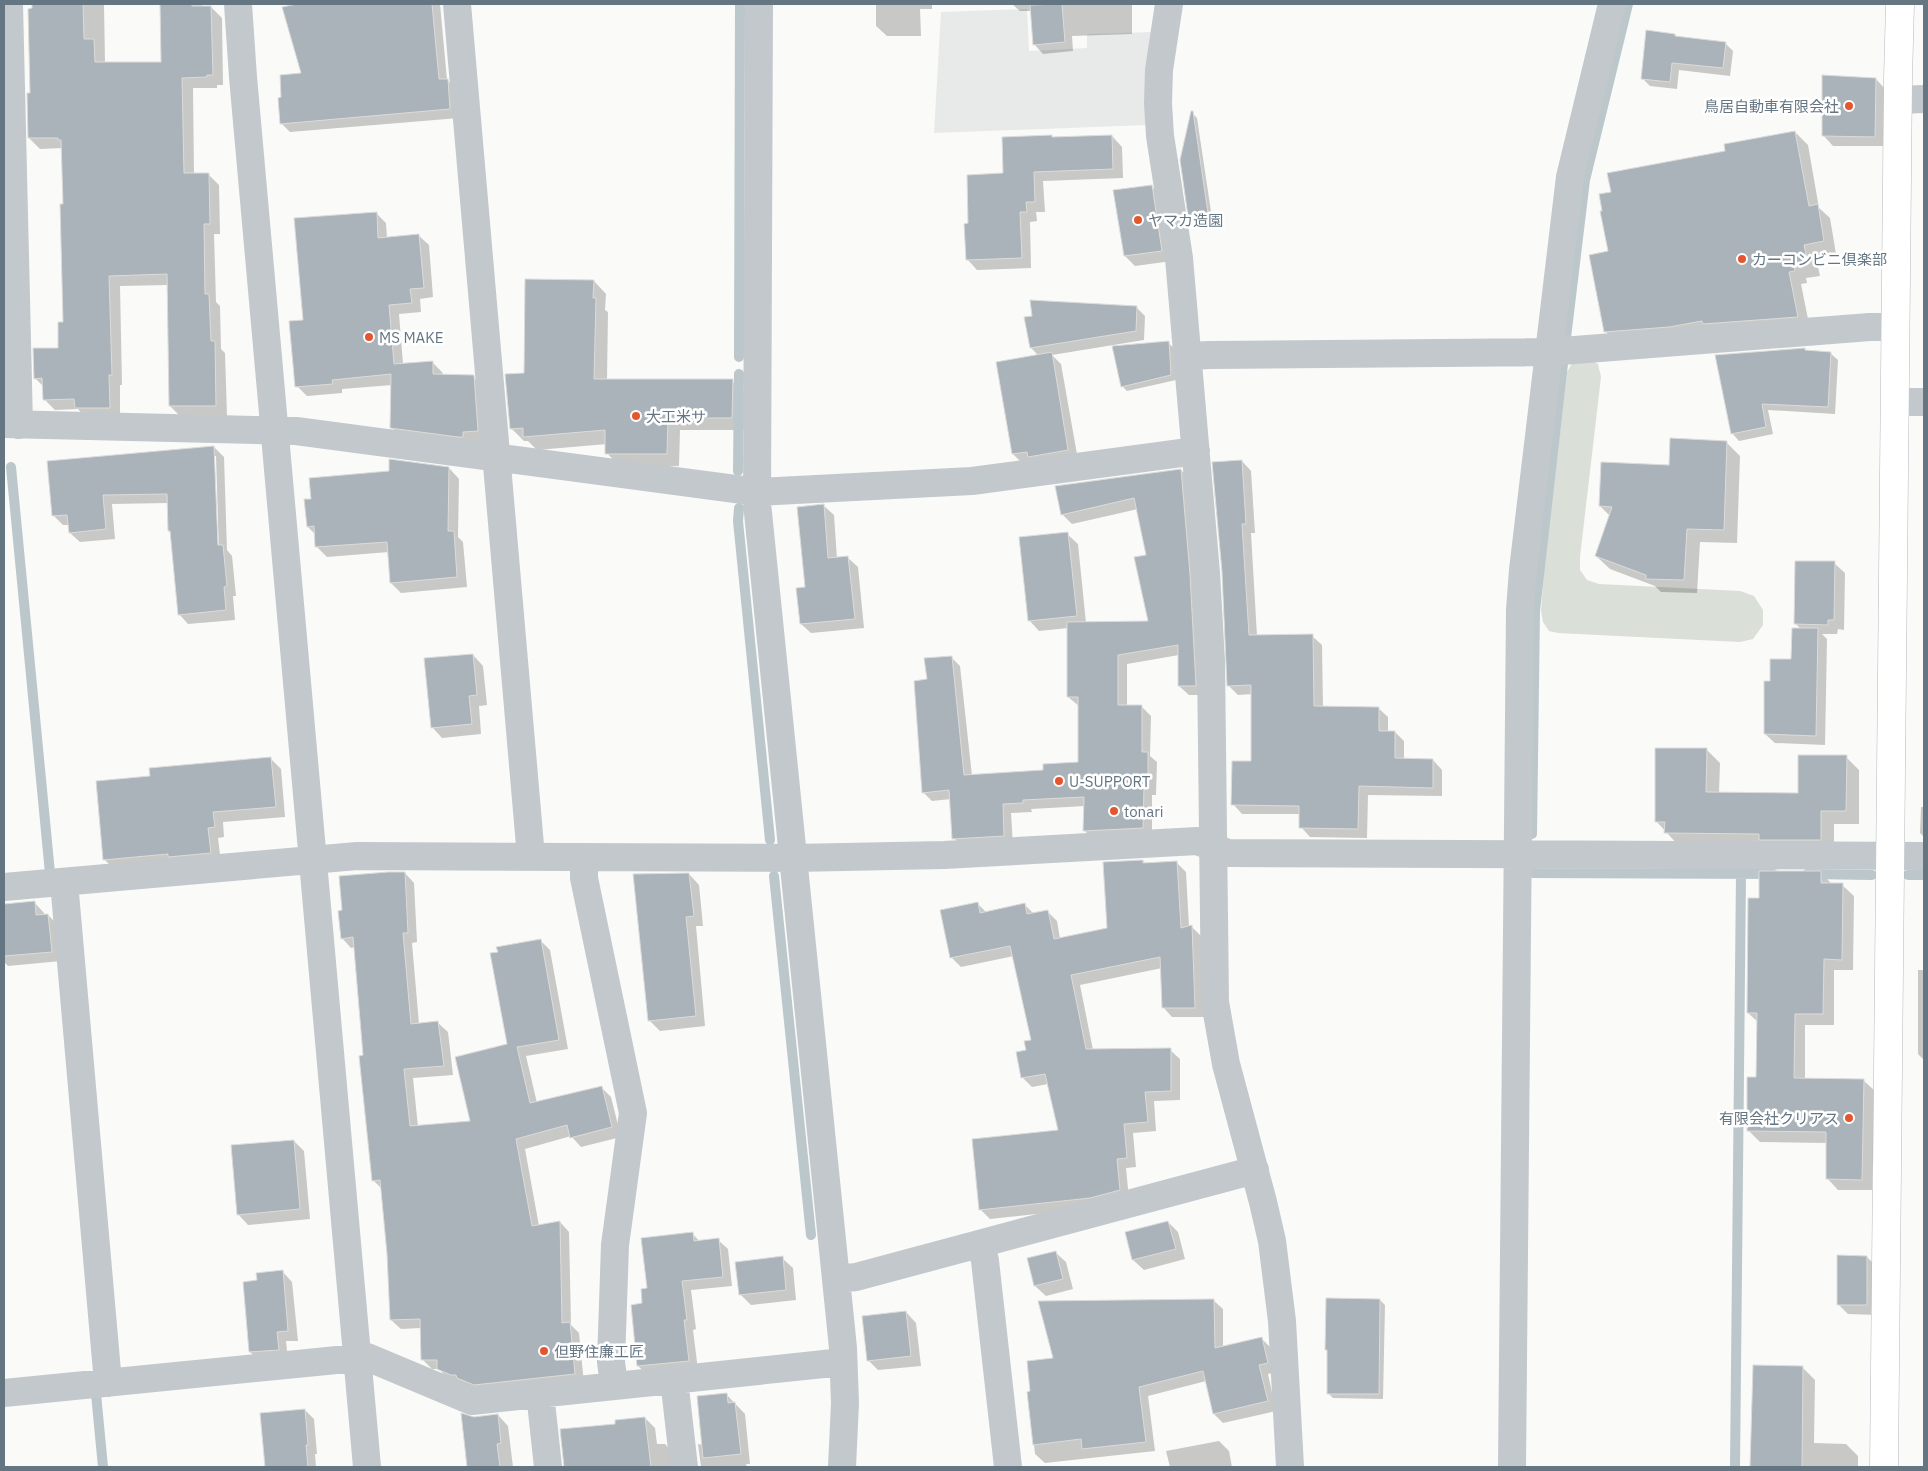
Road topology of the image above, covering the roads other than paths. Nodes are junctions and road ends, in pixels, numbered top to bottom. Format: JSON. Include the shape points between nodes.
{"nodes":[{"id":1,"x":10,"y":4,"type":"edge"},
{"id":2,"x":238,"y":4,"type":"edge"},
{"id":3,"x":457,"y":4,"type":"edge"},
{"id":4,"x":759,"y":4,"type":"edge"},
{"id":5,"x":1169,"y":4,"type":"edge"},
{"id":6,"x":1612,"y":4,"type":"edge"},
{"id":7,"x":1900,"y":4,"type":"edge"},
{"id":8,"x":1911,"y":99,"type":"edge"},
{"id":9,"x":1895,"y":327,"type":"junction"},
{"id":10,"x":1549,"y":352,"type":"junction"},
{"id":11,"x":1188,"y":356,"type":"junction"},
{"id":12,"x":1895,"y":402,"type":"junction"},
{"id":13,"x":1924,"y":402,"type":"edge"},
{"id":14,"x":11,"y":425,"type":"edge"},
{"id":15,"x":274,"y":431,"type":"junction"},
{"id":16,"x":1196,"y":452,"type":"junction"},
{"id":17,"x":496,"y":457,"type":"junction"},
{"id":18,"x":758,"y":492,"type":"junction"},
{"id":19,"x":1213,"y":847,"type":"junction"},
{"id":20,"x":1516,"y":854,"type":"junction"},
{"id":21,"x":1890,"y":856,"type":"junction"},
{"id":22,"x":1924,"y":856,"type":"edge"},
{"id":23,"x":531,"y":857,"type":"junction"},
{"id":24,"x":584,"y":857,"type":"junction"},
{"id":25,"x":794,"y":858,"type":"junction"},
{"id":26,"x":313,"y":860,"type":"junction"},
{"id":27,"x":64,"y":882,"type":"junction"},
{"id":28,"x":4,"y":887,"type":"edge"},
{"id":29,"x":1255,"y":1170,"type":"junction"},
{"id":30,"x":981,"y":1244,"type":"junction"},
{"id":31,"x":836,"y":1279,"type":"junction"},
{"id":32,"x":357,"y":1358,"type":"junction"},
{"id":33,"x":843,"y":1362,"type":"junction"},
{"id":34,"x":674,"y":1379,"type":"junction"},
{"id":35,"x":108,"y":1383,"type":"junction"},
{"id":36,"x":614,"y":1385,"type":"junction"},
{"id":37,"x":4,"y":1393,"type":"edge"},
{"id":38,"x":540,"y":1393,"type":"junction"},
{"id":39,"x":366,"y":1467,"type":"edge"},
{"id":40,"x":548,"y":1467,"type":"edge"},
{"id":41,"x":684,"y":1467,"type":"edge"},
{"id":42,"x":842,"y":1467,"type":"edge"},
{"id":43,"x":1008,"y":1467,"type":"edge"},
{"id":44,"x":1290,"y":1467,"type":"edge"},
{"id":45,"x":1512,"y":1467,"type":"edge"},
{"id":46,"x":1884,"y":1467,"type":"edge"}],
"edges":[{"from":1,"to":14,"type":"street"},
{"from":2,"to":15,"type":"street"},
{"from":3,"to":17,"type":"street"},
{"from":4,"to":18,"type":"street"},
{"from":5,"to":11,"type":"street","via":[[1159,70],[1158,103],[1179,258]]},
{"from":6,"to":10,"type":"street","via":[[1570,177]]},
{"from":7,"to":8,"type":"street"},
{"from":8,"to":9,"type":"street"},
{"from":9,"to":10,"type":"street"},
{"from":9,"to":12,"type":"street"},
{"from":10,"to":11,"type":"street"},
{"from":10,"to":20,"type":"street","via":[[1520,610]]},
{"from":11,"to":16,"type":"street"},
{"from":12,"to":13,"type":"street"},
{"from":12,"to":21,"type":"street"},
{"from":14,"to":15,"type":"street"},
{"from":15,"to":17,"type":"street","via":[[296,431]]},
{"from":15,"to":26,"type":"street"},
{"from":16,"to":18,"type":"street","via":[[972,481]]},
{"from":16,"to":19,"type":"street","via":[[1211,661]]},
{"from":17,"to":18,"type":"street"},
{"from":17,"to":23,"type":"street"},
{"from":18,"to":25,"type":"street"},
{"from":19,"to":20,"type":"street","via":[[1228,853]]},
{"from":19,"to":25,"type":"street","via":[[1197,841],[944,855]]},
{"from":19,"to":29,"type":"street","via":[[1216,1010],[1226,1064]]},
{"from":20,"to":21,"type":"street"},
{"from":20,"to":45,"type":"street"},
{"from":21,"to":22,"type":"street"},
{"from":21,"to":46,"type":"street"},
{"from":23,"to":24,"type":"street"},
{"from":23,"to":26,"type":"street","via":[[357,856]]},
{"from":24,"to":25,"type":"street"},
{"from":24,"to":36,"type":"street","via":[[584,878],[633,1113],[615,1245],[611,1362]]},
{"from":25,"to":31,"type":"street"},
{"from":26,"to":27,"type":"street"},
{"from":26,"to":32,"type":"street"},
{"from":27,"to":28,"type":"street"},
{"from":27,"to":35,"type":"street"},
{"from":29,"to":30,"type":"street"},
{"from":29,"to":44,"type":"street","via":[[1278,1282]]},
{"from":30,"to":31,"type":"street","via":[[856,1277]]},
{"from":30,"to":43,"type":"street","via":[[986,1261]]},
{"from":31,"to":33,"type":"street"},
{"from":32,"to":35,"type":"street"},
{"from":32,"to":38,"type":"street","via":[[367,1357],[472,1401]]},
{"from":32,"to":39,"type":"street"},
{"from":33,"to":34,"type":"street"},
{"from":33,"to":42,"type":"street"},
{"from":34,"to":36,"type":"street"},
{"from":34,"to":41,"type":"street"},
{"from":35,"to":37,"type":"street"},
{"from":36,"to":38,"type":"street"},
{"from":38,"to":40,"type":"street"}]}
